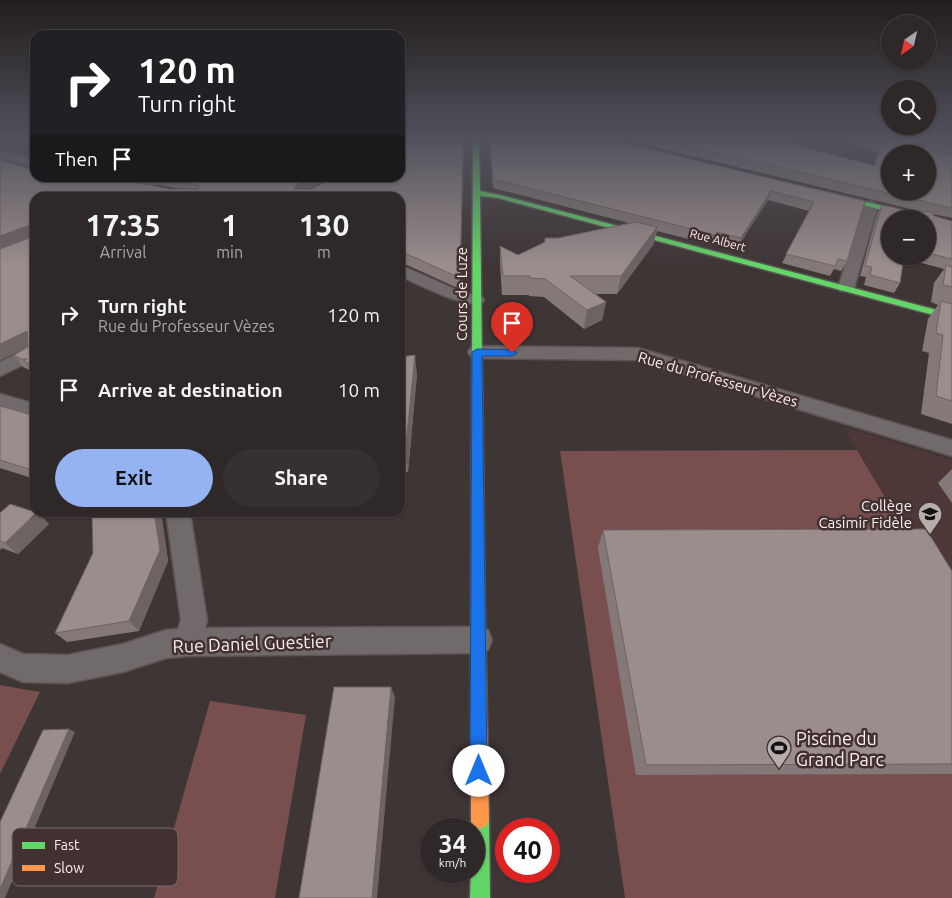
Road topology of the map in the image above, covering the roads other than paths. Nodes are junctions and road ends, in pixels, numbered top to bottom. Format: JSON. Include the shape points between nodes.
{"nodes":[{"id":1,"x":476,"y":181,"type":"edge"},
{"id":2,"x":153,"y":182,"type":"edge"},
{"id":3,"x":125,"y":183,"type":"edge"},
{"id":4,"x":143,"y":187,"type":"junction"},
{"id":5,"x":133,"y":192,"type":"edge"},
{"id":6,"x":168,"y":192,"type":"edge"},
{"id":7,"x":814,"y":192,"type":"edge"},
{"id":8,"x":476,"y":194,"type":"junction"},
{"id":9,"x":871,"y":205,"type":"junction"},
{"id":10,"x":892,"y":210,"type":"edge"},
{"id":11,"x":405,"y":272,"type":"edge"},
{"id":12,"x":846,"y":288,"type":"junction"},
{"id":13,"x":476,"y":300,"type":"junction"},
{"id":14,"x":952,"y":316,"type":"edge"},
{"id":15,"x":477,"y":352,"type":"junction"},
{"id":16,"x":30,"y":353,"type":"edge"},
{"id":17,"x":0,"y":370,"type":"edge"},
{"id":18,"x":0,"y":401,"type":"edge"},
{"id":19,"x":30,"y":409,"type":"edge"},
{"id":20,"x":952,"y":448,"type":"edge"},
{"id":21,"x":179,"y":517,"type":"edge"},
{"id":22,"x":478,"y":640,"type":"junction"},
{"id":23,"x":188,"y":642,"type":"junction"},
{"id":24,"x":0,"y":658,"type":"edge"},
{"id":25,"x":480,"y":898,"type":"edge"}],
"edges":[{"from":1,"to":8,"type":"street","name":"Cours de Luze"},
{"from":2,"to":4,"type":"street"},
{"from":3,"to":4,"type":"street"},
{"from":4,"to":5,"type":"street"},
{"from":4,"to":6,"type":"street"},
{"from":7,"to":9,"type":"street"},
{"from":8,"to":12,"type":"street","name":"Rue Albert","via":[[498,196]]},
{"from":8,"to":13,"type":"street","name":"Cours de Luze"},
{"from":9,"to":10,"type":"street"},
{"from":9,"to":12,"type":"street"},
{"from":11,"to":13,"type":"street","via":[[453,294]]},
{"from":12,"to":14,"type":"street","name":"Rue Albert"},
{"from":13,"to":15,"type":"street","name":"Cours de Luze"},
{"from":15,"to":20,"type":"street","name":"Rue du Professeur Vèzes","via":[[638,354]]},
{"from":15,"to":22,"type":"street","name":"Cours de Luze"},
{"from":16,"to":17,"type":"street"},
{"from":18,"to":19,"type":"street"},
{"from":21,"to":23,"type":"street","via":[[194,620]]},
{"from":22,"to":23,"type":"street","name":"Rue Daniel Guestier"},
{"from":22,"to":25,"type":"street","name":"Cours de Luze"},
{"from":23,"to":24,"type":"street","name":"Rue Daniel Guestier","via":[[166,644],[123,658],[68,670],[23,668]]}]}
